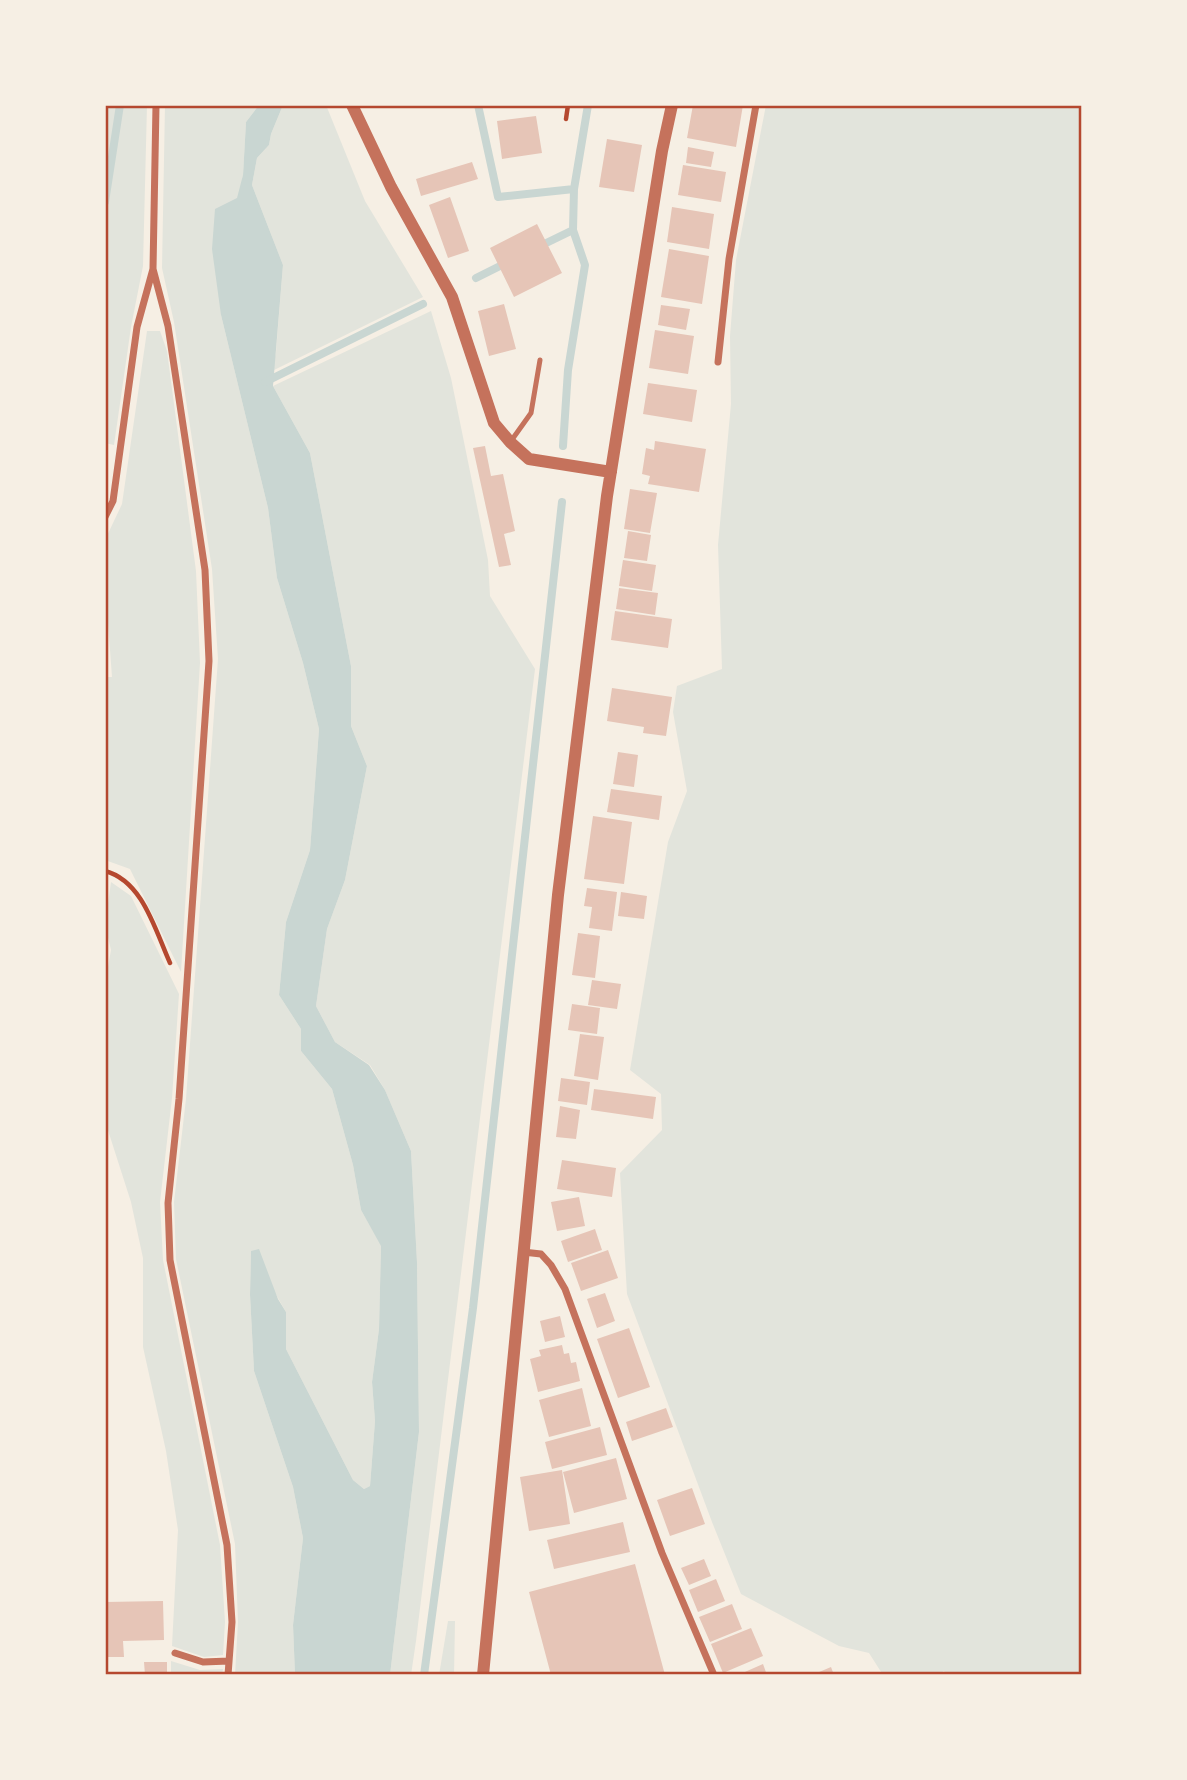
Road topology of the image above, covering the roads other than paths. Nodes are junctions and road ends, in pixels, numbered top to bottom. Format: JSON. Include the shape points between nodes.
{"nodes":[{"id":1,"x":156,"y":105,"type":"edge"},
{"id":2,"x":352,"y":105,"type":"edge"},
{"id":3,"x":672,"y":105,"type":"edge"},
{"id":4,"x":757,"y":105,"type":"edge"},
{"id":5,"x":153,"y":269,"type":"junction"},
{"id":6,"x":540,"y":360,"type":"dead end"},
{"id":7,"x":718,"y":362,"type":"dead end"},
{"id":8,"x":510,"y":442,"type":"junction"},
{"id":9,"x":611,"y":472,"type":"junction"},
{"id":10,"x":105,"y":517,"type":"edge"},
{"id":11,"x":523,"y":1252,"type":"junction"},
{"id":12,"x":175,"y":1653,"type":"dead end"},
{"id":13,"x":229,"y":1661,"type":"junction"},
{"id":14,"x":228,"y":1675,"type":"edge"},
{"id":15,"x":483,"y":1675,"type":"edge"},
{"id":16,"x":713,"y":1675,"type":"edge"}],
"edges":[{"from":1,"to":5,"type":"street"},
{"from":2,"to":8,"type":"street","via":[[452,298],[494,423]]},
{"from":3,"to":9,"type":"street"},
{"from":4,"to":7,"type":"street","via":[[729,259]]},
{"from":5,"to":10,"type":"street","via":[[137,327],[113,500]]},
{"from":5,"to":13,"type":"street","via":[[169,326],[205,570],[209,661],[168,1203],[170,1260],[227,1545],[232,1622]]},
{"from":6,"to":8,"type":"lane","via":[[531,414]]},
{"from":8,"to":9,"type":"street","via":[[529,459]]},
{"from":9,"to":11,"type":"street","via":[[558,895]]},
{"from":11,"to":15,"type":"street"},
{"from":11,"to":16,"type":"street","via":[[541,1254],[565,1289],[662,1553]]},
{"from":12,"to":13,"type":"street","via":[[203,1662]]},
{"from":13,"to":14,"type":"street"}]}
